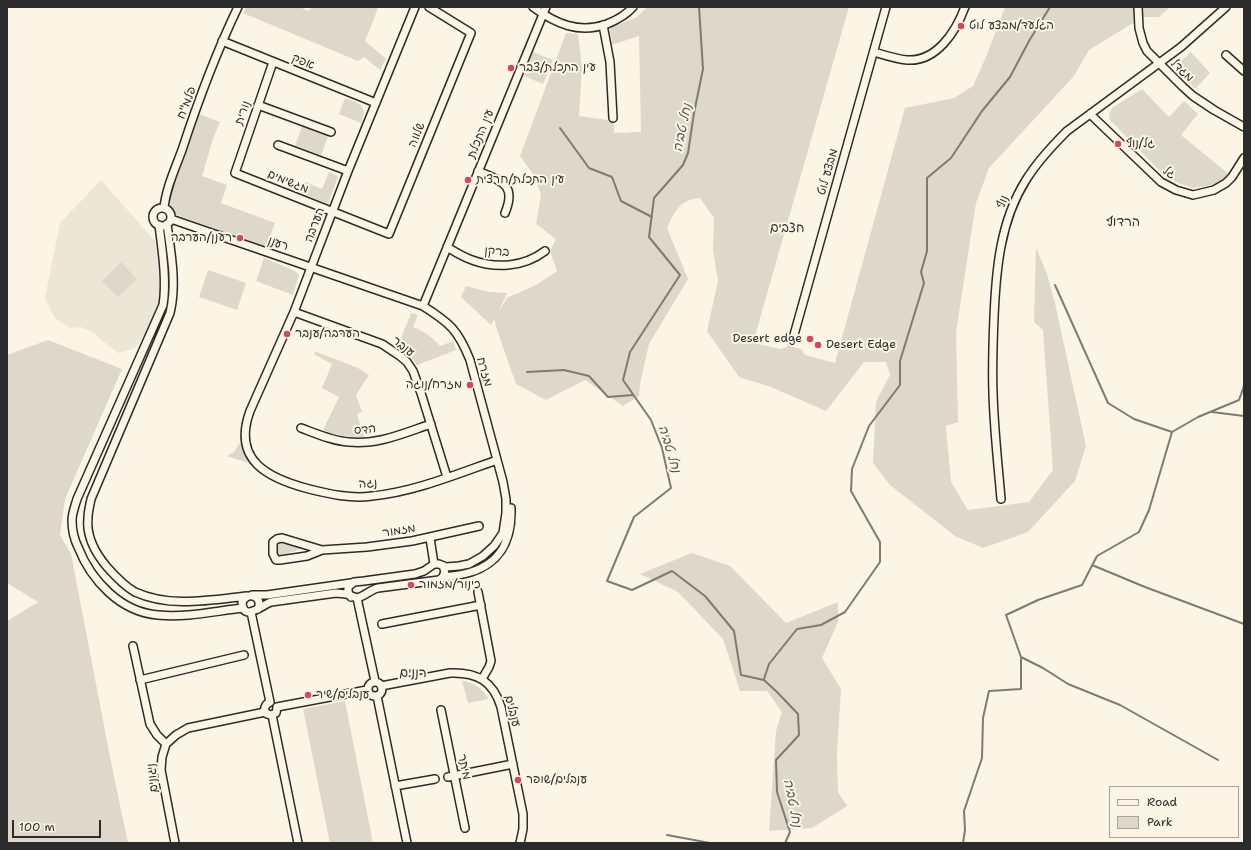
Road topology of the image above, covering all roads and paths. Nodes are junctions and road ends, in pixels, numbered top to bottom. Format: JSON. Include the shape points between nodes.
{"nodes":[{"id":1,"x":238,"y":7,"type":"edge"},
{"id":2,"x":415,"y":7,"type":"edge"},
{"id":3,"x":429,"y":7,"type":"edge"},
{"id":4,"x":533,"y":7,"type":"edge"},
{"id":5,"x":633,"y":7,"type":"edge"},
{"id":6,"x":886,"y":7,"type":"edge"},
{"id":7,"x":965,"y":7,"type":"edge"},
{"id":8,"x":1138,"y":7,"type":"edge"},
{"id":9,"x":1226,"y":7,"type":"edge"},
{"id":10,"x":544,"y":10,"type":"edge"},
{"id":11,"x":604,"y":25,"type":"junction"},
{"id":12,"x":222,"y":41,"type":"junction"},
{"id":13,"x":874,"y":52,"type":"junction"},
{"id":14,"x":1226,"y":55,"type":"dead end"},
{"id":15,"x":273,"y":62,"type":"junction"},
{"id":16,"x":1160,"y":64,"type":"junction"},
{"id":17,"x":1244,"y":71,"type":"edge"},
{"id":18,"x":376,"y":103,"type":"junction"},
{"id":19,"x":258,"y":105,"type":"junction"},
{"id":20,"x":1090,"y":114,"type":"junction"},
{"id":21,"x":613,"y":118,"type":"dead end"},
{"id":22,"x":1244,"y":127,"type":"edge"},
{"id":23,"x":331,"y":132,"type":"dead end"},
{"id":24,"x":278,"y":145,"type":"dead end"},
{"id":25,"x":1244,"y":158,"type":"edge"},
{"id":26,"x":348,"y":171,"type":"junction"},
{"id":27,"x":478,"y":171,"type":"junction"},
{"id":28,"x":235,"y":173,"type":"joint"},
{"id":29,"x":164,"y":208,"type":"junction"},
{"id":30,"x":332,"y":212,"type":"junction"},
{"id":31,"x":505,"y":213,"type":"dead end"},
{"id":32,"x":169,"y":222,"type":"junction"},
{"id":33,"x":159,"y":225,"type":"junction"},
{"id":34,"x":447,"y":247,"type":"junction"},
{"id":35,"x":545,"y":251,"type":"dead end"},
{"id":36,"x":311,"y":268,"type":"junction"},
{"id":37,"x":423,"y":306,"type":"junction"},
{"id":38,"x":294,"y":312,"type":"junction"},
{"id":39,"x":792,"y":342,"type":"dead end"},
{"id":40,"x":431,"y":424,"type":"junction"},
{"id":41,"x":301,"y":428,"type":"dead end"},
{"id":42,"x":248,"y":452,"type":"joint"},
{"id":43,"x":497,"y":460,"type":"junction"},
{"id":44,"x":447,"y":477,"type":"junction"},
{"id":45,"x":1001,"y":499,"type":"dead end"},
{"id":46,"x":479,"y":526,"type":"dead end"},
{"id":47,"x":430,"y":538,"type":"junction"},
{"id":48,"x":322,"y":550,"type":"junction"},
{"id":49,"x":432,"y":565,"type":"junction"},
{"id":50,"x":443,"y":566,"type":"junction"},
{"id":51,"x":443,"y":577,"type":"junction"},
{"id":52,"x":434,"y":580,"type":"junction"},
{"id":53,"x":359,"y":582,"type":"junction"},
{"id":54,"x":351,"y":583,"type":"junction"},
{"id":55,"x":478,"y":592,"type":"dead end"},
{"id":56,"x":249,"y":596,"type":"junction"},
{"id":57,"x":357,"y":597,"type":"junction"},
{"id":58,"x":481,"y":605,"type":"junction"},
{"id":59,"x":243,"y":608,"type":"junction"},
{"id":60,"x":254,"y":611,"type":"junction"},
{"id":61,"x":382,"y":624,"type":"dead end"},
{"id":62,"x":133,"y":646,"type":"dead end"},
{"id":63,"x":244,"y":655,"type":"dead end"},
{"id":64,"x":482,"y":679,"type":"junction"},
{"id":65,"x":140,"y":680,"type":"junction"},
{"id":66,"x":375,"y":682,"type":"junction"},
{"id":67,"x":382,"y":686,"type":"junction"},
{"id":68,"x":368,"y":690,"type":"junction"},
{"id":69,"x":377,"y":696,"type":"junction"},
{"id":70,"x":270,"y":702,"type":"junction"},
{"id":71,"x":277,"y":707,"type":"junction"},
{"id":72,"x":441,"y":710,"type":"dead end"},
{"id":73,"x":268,"y":714,"type":"junction"},
{"id":74,"x":166,"y":744,"type":"junction"},
{"id":75,"x":513,"y":764,"type":"junction"},
{"id":76,"x":451,"y":776,"type":"junction"},
{"id":77,"x":435,"y":779,"type":"dead end"},
{"id":78,"x":395,"y":786,"type":"junction"},
{"id":79,"x":465,"y":828,"type":"dead end"},
{"id":80,"x":175,"y":843,"type":"edge"},
{"id":81,"x":298,"y":843,"type":"edge"},
{"id":82,"x":407,"y":843,"type":"edge"},
{"id":83,"x":520,"y":843,"type":"edge"}],
"edges":[{"from":1,"to":12,"type":"street","name":"פלמ\"ח"},
{"from":2,"to":18,"type":"street","name":"הערבה"},
{"from":3,"to":30,"type":"street","name":"שלווה","via":[[471,33],[389,234]]},
{"from":4,"to":10,"type":"street"},
{"from":5,"to":11,"type":"street","via":[[623,16]]},
{"from":6,"to":13,"type":"street","name":"מבצע לוט"},
{"from":7,"to":13,"type":"street","via":[[949,38],[927,56],[908,60]]},
{"from":8,"to":16,"type":"street","name":"מגדל","via":[[1142,43]]},
{"from":9,"to":16,"type":"street","name":"נוף"},
{"from":10,"to":11,"type":"street","via":[[567,26],[592,28]]},
{"from":10,"to":27,"type":"street","name":"עין התכלת"},
{"from":11,"to":21,"type":"street","via":[[610,62]]},
{"from":12,"to":15,"type":"street","name":"אפק"},
{"from":12,"to":29,"type":"street","name":"פלמ\"ח","via":[[190,123],[164,201]]},
{"from":13,"to":39,"type":"street","name":"מבצע לוט"},
{"from":14,"to":17,"type":"street"},
{"from":15,"to":18,"type":"street","name":"אפק"},
{"from":15,"to":19,"type":"street","name":"נורית"},
{"from":16,"to":20,"type":"street","name":"נוף"},
{"from":16,"to":22,"type":"street","name":"מגדל","via":[[1193,96]]},
{"from":18,"to":26,"type":"street","name":"הערבה"},
{"from":19,"to":23,"type":"street"},
{"from":19,"to":28,"type":"street","name":"נורית"},
{"from":20,"to":25,"type":"street","name":"גל","via":[[1161,182],[1193,195],[1214,190],[1226,183]]},
{"from":20,"to":45,"type":"street","name":"נוף","via":[[1057,141],[1025,180],[1010,213],[1002,242],[995,296],[992,376]]},
{"from":24,"to":26,"type":"street"},
{"from":26,"to":30,"type":"street","name":"הערבה"},
{"from":27,"to":31,"type":"street","via":[[498,180],[506,187],[510,200]]},
{"from":27,"to":34,"type":"street","name":"עין התכלת"},
{"from":28,"to":30,"type":"street","name":"מגשימים"},
{"from":29,"to":32,"type":"street","via":[[169,211]]},
{"from":29,"to":33,"type":"street","via":[[156,211],[154,216]]},
{"from":30,"to":36,"type":"street","name":"הערבה"},
{"from":32,"to":33,"type":"street"},
{"from":32,"to":36,"type":"street","name":"רענן"},
{"from":32,"to":56,"type":"street","via":[[174,299],[91,499],[89,534],[100,559],[118,579],[134,591],[158,600],[186,602]]},
{"from":33,"to":59,"type":"street","via":[[163,254],[163,305],[77,499],[72,520],[74,537],[91,573],[101,585],[139,611],[157,615],[182,615]]},
{"from":34,"to":35,"type":"street","name":"ברקן","via":[[472,260],[500,265],[536,258]]},
{"from":34,"to":37,"type":"street","name":"עין התכלת"},
{"from":36,"to":37,"type":"street","name":"רענן"},
{"from":36,"to":38,"type":"street","name":"הערבה"},
{"from":37,"to":43,"type":"street","name":"מזרח","via":[[451,326],[464,345]]},
{"from":38,"to":40,"type":"street","name":"ענבר","via":[[382,344],[400,356],[413,371]]},
{"from":38,"to":42,"type":"street","name":"הערבה","via":[[246,422]]},
{"from":40,"to":41,"type":"street","name":"הדס","via":[[378,441],[362,442],[333,439]]},
{"from":40,"to":44,"type":"street","name":"ענבר"},
{"from":42,"to":44,"type":"street","name":"נגה","via":[[261,468],[274,477],[304,488],[338,495],[371,496],[403,491]]},
{"from":43,"to":44,"type":"street","name":"נגה"},
{"from":43,"to":50,"type":"street","name":"מזרח","via":[[505,493],[506,513],[500,539],[489,552],[476,560],[460,566]]},
{"from":43,"to":51,"type":"street","name":"מזרח","via":[[511,510],[506,544],[501,552],[481,568]]},
{"from":46,"to":47,"type":"street","name":"מזמור"},
{"from":47,"to":48,"type":"street","name":"מזמור","via":[[395,544]]},
{"from":47,"to":49,"type":"street"},
{"from":48,"to":48,"type":"street","name":"מזמור","via":[[307,556],[276,560],[273,542],[282,538]]},
{"from":49,"to":50,"type":"street"},
{"from":49,"to":52,"type":"street","via":[[428,575]]},
{"from":49,"to":53,"type":"street","via":[[415,574]]},
{"from":50,"to":51,"type":"street"},
{"from":51,"to":52,"type":"street"},
{"from":52,"to":57,"type":"street","via":[[378,588]]},
{"from":53,"to":54,"type":"street"},
{"from":53,"to":57,"type":"street","via":[[365,587],[365,592]]},
{"from":54,"to":56,"type":"street"},
{"from":54,"to":57,"type":"street","via":[[349,595]]},
{"from":55,"to":58,"type":"street"},
{"from":56,"to":59,"type":"street","via":[[242,602]]},
{"from":56,"to":60,"type":"street","via":[[259,601]]},
{"from":57,"to":60,"type":"street","via":[[341,593],[322,595],[271,602]]},
{"from":57,"to":66,"type":"street"},
{"from":58,"to":61,"type":"street"},
{"from":58,"to":64,"type":"street","via":[[491,661]]},
{"from":59,"to":60,"type":"street","via":[[246,611]]},
{"from":60,"to":70,"type":"street"},
{"from":62,"to":65,"type":"street"},
{"from":63,"to":65,"type":"street"},
{"from":64,"to":67,"type":"street","via":[[467,673],[450,673]]},
{"from":64,"to":75,"type":"street","name":"ענבלים","via":[[498,696]]},
{"from":65,"to":74,"type":"street","via":[[150,724]]},
{"from":66,"to":67,"type":"street"},
{"from":66,"to":68,"type":"street","via":[[369,684]]},
{"from":67,"to":69,"type":"street","via":[[382,692]]},
{"from":68,"to":69,"type":"street","via":[[370,695]]},
{"from":68,"to":71,"type":"street"},
{"from":69,"to":78,"type":"street"},
{"from":70,"to":71,"type":"street"},
{"from":70,"to":73,"type":"street","via":[[265,706]]},
{"from":71,"to":73,"type":"street","via":[[277,712]]},
{"from":72,"to":76,"type":"street","name":"מיתר"},
{"from":73,"to":74,"type":"street","via":[[188,728]]},
{"from":73,"to":81,"type":"street"},
{"from":74,"to":80,"type":"street","name":"ניגונים","via":[[161,770]]},
{"from":75,"to":76,"type":"street"},
{"from":75,"to":83,"type":"street","name":"ענבלים","via":[[523,814]]},
{"from":76,"to":79,"type":"street","name":"מיתר"},
{"from":77,"to":78,"type":"street"},
{"from":78,"to":82,"type":"street"}]}
